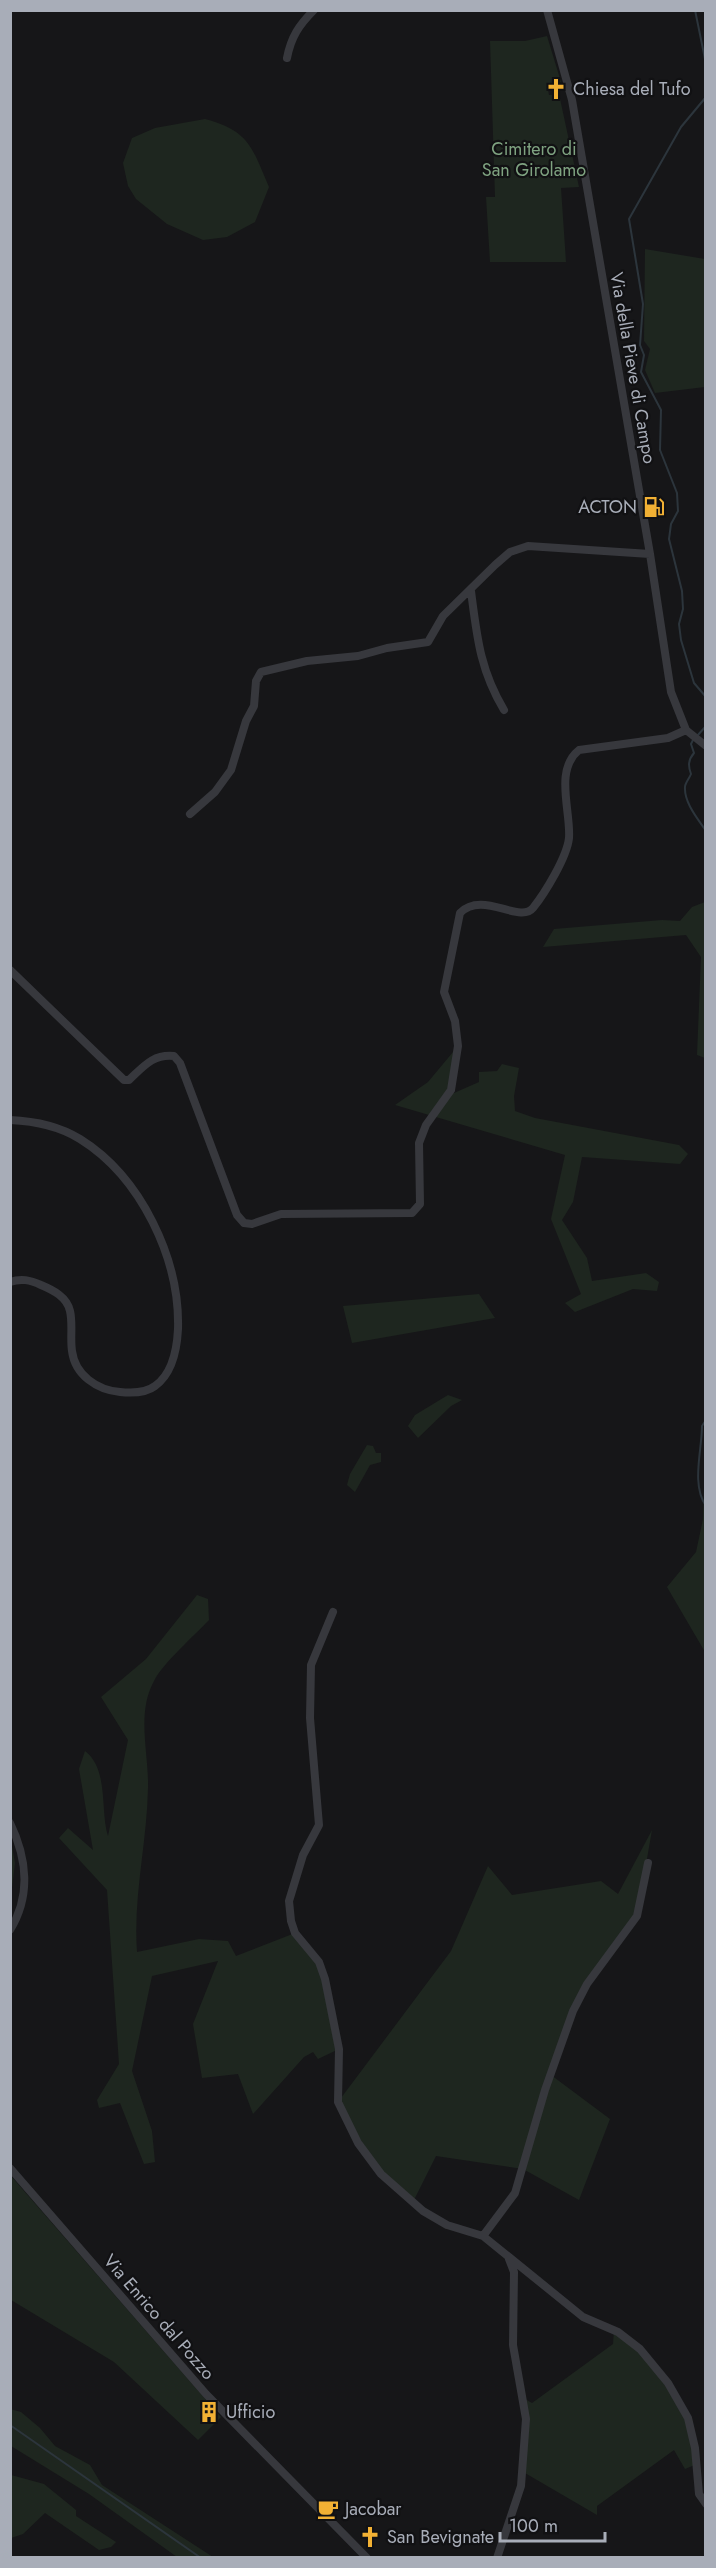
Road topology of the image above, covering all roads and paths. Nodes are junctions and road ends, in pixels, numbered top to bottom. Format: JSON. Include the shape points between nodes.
{"nodes":[{"id":1,"x":314,"y":10,"type":"edge"},
{"id":2,"x":547,"y":10,"type":"edge"},
{"id":3,"x":287,"y":58,"type":"dead end"},
{"id":4,"x":650,"y":554,"type":"junction"},
{"id":5,"x":471,"y":591,"type":"junction"},
{"id":6,"x":504,"y":710,"type":"dead end"},
{"id":7,"x":686,"y":730,"type":"junction"},
{"id":8,"x":705,"y":746,"type":"edge"},
{"id":9,"x":190,"y":814,"type":"dead end"},
{"id":10,"x":10,"y":969,"type":"edge"},
{"id":11,"x":10,"y":1120,"type":"edge"},
{"id":12,"x":10,"y":1282,"type":"edge"},
{"id":13,"x":333,"y":1612,"type":"dead end"},
{"id":14,"x":10,"y":1824,"type":"edge"},
{"id":15,"x":648,"y":1863,"type":"dead end"},
{"id":16,"x":10,"y":1930,"type":"edge"},
{"id":17,"x":10,"y":2168,"type":"edge"},
{"id":18,"x":483,"y":2236,"type":"junction"},
{"id":19,"x":508,"y":2256,"type":"junction"},
{"id":20,"x":705,"y":2504,"type":"edge"},
{"id":21,"x":367,"y":2558,"type":"edge"},
{"id":22,"x":497,"y":2558,"type":"edge"}],
"edges":[{"from":1,"to":3,"type":"street","via":[[290,41]]},
{"from":2,"to":4,"type":"street","name":"Via della Pieve di Campo","via":[[572,100]]},
{"from":4,"to":5,"type":"street","via":[[528,546],[510,552]]},
{"from":4,"to":7,"type":"street","name":"Via della Pieve di Campo","via":[[671,692]]},
{"from":5,"to":6,"type":"street","via":[[480,660],[488,684]]},
{"from":5,"to":9,"type":"street","via":[[443,616],[428,642],[261,672],[256,681],[254,706],[231,770],[215,792]]},
{"from":7,"to":8,"type":"street"},
{"from":7,"to":10,"type":"street","via":[[668,738],[579,750],[572,756],[566,773],[569,840],[561,862],[532,909],[523,912],[472,904],[460,913],[444,992],[458,1046],[451,1090],[418,1143],[420,1204],[412,1212],[281,1214],[252,1224],[243,1223],[174,1056],[151,1059],[129,1080],[124,1080]]},
{"from":11,"to":12,"type":"street","via":[[38,1122],[79,1138],[108,1161],[161,1237],[178,1303],[177,1346],[166,1374],[154,1387],[132,1393],[110,1391],[88,1381],[76,1367],[70,1309],[63,1297],[32,1281]]},
{"from":13,"to":18,"type":"street","via":[[311,1665],[310,1718],[320,1825],[303,1855],[289,1901],[291,1921],[295,1933],[319,1962],[325,1979],[339,2049],[338,2102],[358,2143],[381,2174],[423,2211],[447,2225]]},
{"from":14,"to":16,"type":"street","via":[[25,1862],[25,1888],[18,1918]]},
{"from":15,"to":18,"type":"street","via":[[637,1916],[587,1984],[573,2011],[515,2193]]},
{"from":17,"to":21,"type":"street","name":"Via Enrico dal Pozzo","via":[[206,2394]]},
{"from":18,"to":19,"type":"street"},
{"from":19,"to":20,"type":"street","via":[[583,2317],[618,2332],[640,2349],[668,2383],[688,2418],[699,2494]]},
{"from":19,"to":22,"type":"street","via":[[513,2272],[513,2345],[526,2419],[521,2486]]}]}
